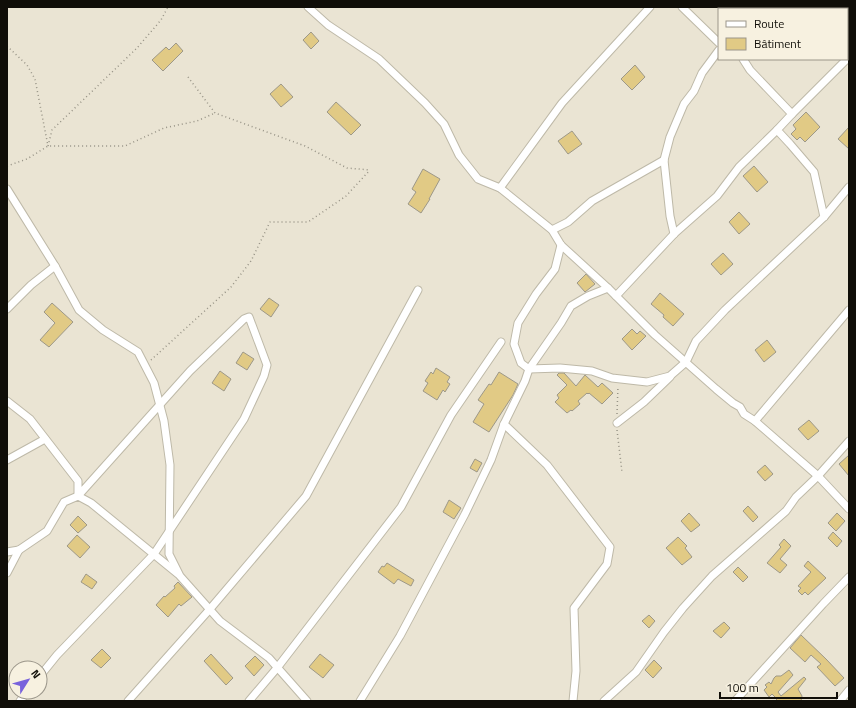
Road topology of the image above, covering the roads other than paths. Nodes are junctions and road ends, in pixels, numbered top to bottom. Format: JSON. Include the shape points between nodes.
{"nodes":[{"id":1,"x":308,"y":7,"type":"edge"},
{"id":2,"x":650,"y":7,"type":"edge"},
{"id":3,"x":682,"y":7,"type":"edge"},
{"id":4,"x":718,"y":42,"type":"edge"},
{"id":5,"x":718,"y":51,"type":"edge"},
{"id":6,"x":744,"y":60,"type":"edge"},
{"id":7,"x":846,"y":60,"type":"edge"},
{"id":8,"x":792,"y":114,"type":"junction"},
{"id":9,"x":777,"y":130,"type":"junction"},
{"id":10,"x":664,"y":160,"type":"junction"},
{"id":11,"x":849,"y":187,"type":"edge"},
{"id":12,"x":500,"y":188,"type":"junction"},
{"id":13,"x":7,"y":189,"type":"edge"},
{"id":14,"x":824,"y":217,"type":"junction"},
{"id":15,"x":552,"y":230,"type":"junction"},
{"id":16,"x":674,"y":234,"type":"junction"},
{"id":17,"x":561,"y":245,"type":"junction"},
{"id":18,"x":55,"y":266,"type":"junction"},
{"id":19,"x":608,"y":288,"type":"junction"},
{"id":20,"x":418,"y":290,"type":"dead end"},
{"id":21,"x":616,"y":296,"type":"junction"},
{"id":22,"x":7,"y":309,"type":"edge"},
{"id":23,"x":849,"y":310,"type":"edge"},
{"id":24,"x":501,"y":342,"type":"dead end"},
{"id":25,"x":686,"y":362,"type":"junction"},
{"id":26,"x":529,"y":369,"type":"junction"},
{"id":27,"x":670,"y":376,"type":"junction"},
{"id":28,"x":7,"y":401,"type":"edge"},
{"id":29,"x":160,"y":404,"type":"junction"},
{"id":30,"x":756,"y":422,"type":"junction"},
{"id":31,"x":617,"y":423,"type":"dead end"},
{"id":32,"x":504,"y":424,"type":"junction"},
{"id":33,"x":45,"y":439,"type":"junction"},
{"id":34,"x":849,"y":441,"type":"edge"},
{"id":35,"x":7,"y":460,"type":"edge"},
{"id":36,"x":818,"y":476,"type":"junction"},
{"id":37,"x":78,"y":496,"type":"junction"},
{"id":38,"x":849,"y":509,"type":"edge"},
{"id":39,"x":169,"y":530,"type":"junction"},
{"id":40,"x":19,"y":550,"type":"junction"},
{"id":41,"x":7,"y":552,"type":"edge"},
{"id":42,"x":154,"y":554,"type":"junction"},
{"id":43,"x":7,"y":573,"type":"edge"},
{"id":44,"x":180,"y":576,"type":"junction"},
{"id":45,"x":849,"y":577,"type":"edge"},
{"id":46,"x":210,"y":609,"type":"junction"},
{"id":47,"x":48,"y":666,"type":"edge"},
{"id":48,"x":277,"y":668,"type":"junction"},
{"id":49,"x":849,"y":690,"type":"edge"},
{"id":50,"x":128,"y":701,"type":"edge"},
{"id":51,"x":249,"y":701,"type":"edge"},
{"id":52,"x":307,"y":701,"type":"edge"},
{"id":53,"x":360,"y":701,"type":"edge"},
{"id":54,"x":573,"y":701,"type":"edge"},
{"id":55,"x":604,"y":701,"type":"edge"},
{"id":56,"x":735,"y":701,"type":"edge"},
{"id":57,"x":840,"y":701,"type":"edge"}],
"edges":[{"from":1,"to":12,"type":"street","via":[[328,25],[379,59],[444,124],[460,155],[478,179]]},
{"from":2,"to":12,"type":"street","via":[[562,103]]},
{"from":3,"to":4,"type":"street"},
{"from":5,"to":10,"type":"street","via":[[684,104],[670,137]]},
{"from":6,"to":8,"type":"street"},
{"from":7,"to":8,"type":"street"},
{"from":8,"to":9,"type":"street"},
{"from":9,"to":14,"type":"street","via":[[814,172]]},
{"from":9,"to":16,"type":"street","via":[[738,168],[717,196]]},
{"from":10,"to":15,"type":"street","via":[[592,201],[568,222]]},
{"from":10,"to":16,"type":"street"},
{"from":11,"to":14,"type":"street"},
{"from":12,"to":15,"type":"street"},
{"from":13,"to":18,"type":"street"},
{"from":14,"to":25,"type":"street","via":[[725,310],[696,341]]},
{"from":15,"to":17,"type":"street"},
{"from":16,"to":21,"type":"street"},
{"from":17,"to":19,"type":"street"},
{"from":17,"to":26,"type":"street","via":[[555,269],[518,323],[514,344],[521,363]]},
{"from":18,"to":22,"type":"street"},
{"from":18,"to":29,"type":"street","via":[[79,310],[103,330],[138,352],[154,383]]},
{"from":19,"to":21,"type":"street"},
{"from":19,"to":26,"type":"street","via":[[571,306]]},
{"from":20,"to":46,"type":"street","via":[[306,496]]},
{"from":21,"to":25,"type":"street"},
{"from":23,"to":30,"type":"street"},
{"from":24,"to":48,"type":"street","via":[[451,415],[401,507]]},
{"from":25,"to":27,"type":"street"},
{"from":25,"to":30,"type":"street"},
{"from":26,"to":27,"type":"street","via":[[592,371],[612,378],[647,382]]},
{"from":26,"to":32,"type":"street"},
{"from":27,"to":31,"type":"street","via":[[644,402]]},
{"from":28,"to":33,"type":"street","via":[[30,419]]},
{"from":29,"to":37,"type":"street"},
{"from":29,"to":39,"type":"street","via":[[170,465]]},
{"from":29,"to":39,"type":"street","via":[[200,361],[244,319],[250,317],[267,365],[264,376],[244,419]]},
{"from":30,"to":36,"type":"street"},
{"from":32,"to":53,"type":"street","via":[[491,460],[428,584]]},
{"from":32,"to":54,"type":"street","via":[[546,465],[610,547],[607,564],[574,608],[576,671]]},
{"from":33,"to":35,"type":"street"},
{"from":33,"to":37,"type":"street","via":[[78,481]]},
{"from":34,"to":36,"type":"street"},
{"from":36,"to":38,"type":"street"},
{"from":36,"to":55,"type":"street","via":[[796,497],[786,511],[712,576],[668,626],[636,672]]},
{"from":37,"to":40,"type":"street","via":[[64,502],[47,531]]},
{"from":37,"to":42,"type":"street"},
{"from":39,"to":42,"type":"street"},
{"from":39,"to":44,"type":"street","via":[[169,554]]},
{"from":40,"to":41,"type":"street"},
{"from":40,"to":43,"type":"street"},
{"from":42,"to":44,"type":"street"},
{"from":42,"to":47,"type":"street"},
{"from":44,"to":46,"type":"street"},
{"from":45,"to":56,"type":"street"},
{"from":46,"to":48,"type":"street","via":[[220,621],[269,658]]},
{"from":46,"to":50,"type":"street"},
{"from":48,"to":51,"type":"street"},
{"from":48,"to":52,"type":"street"},
{"from":49,"to":57,"type":"street"}]}
